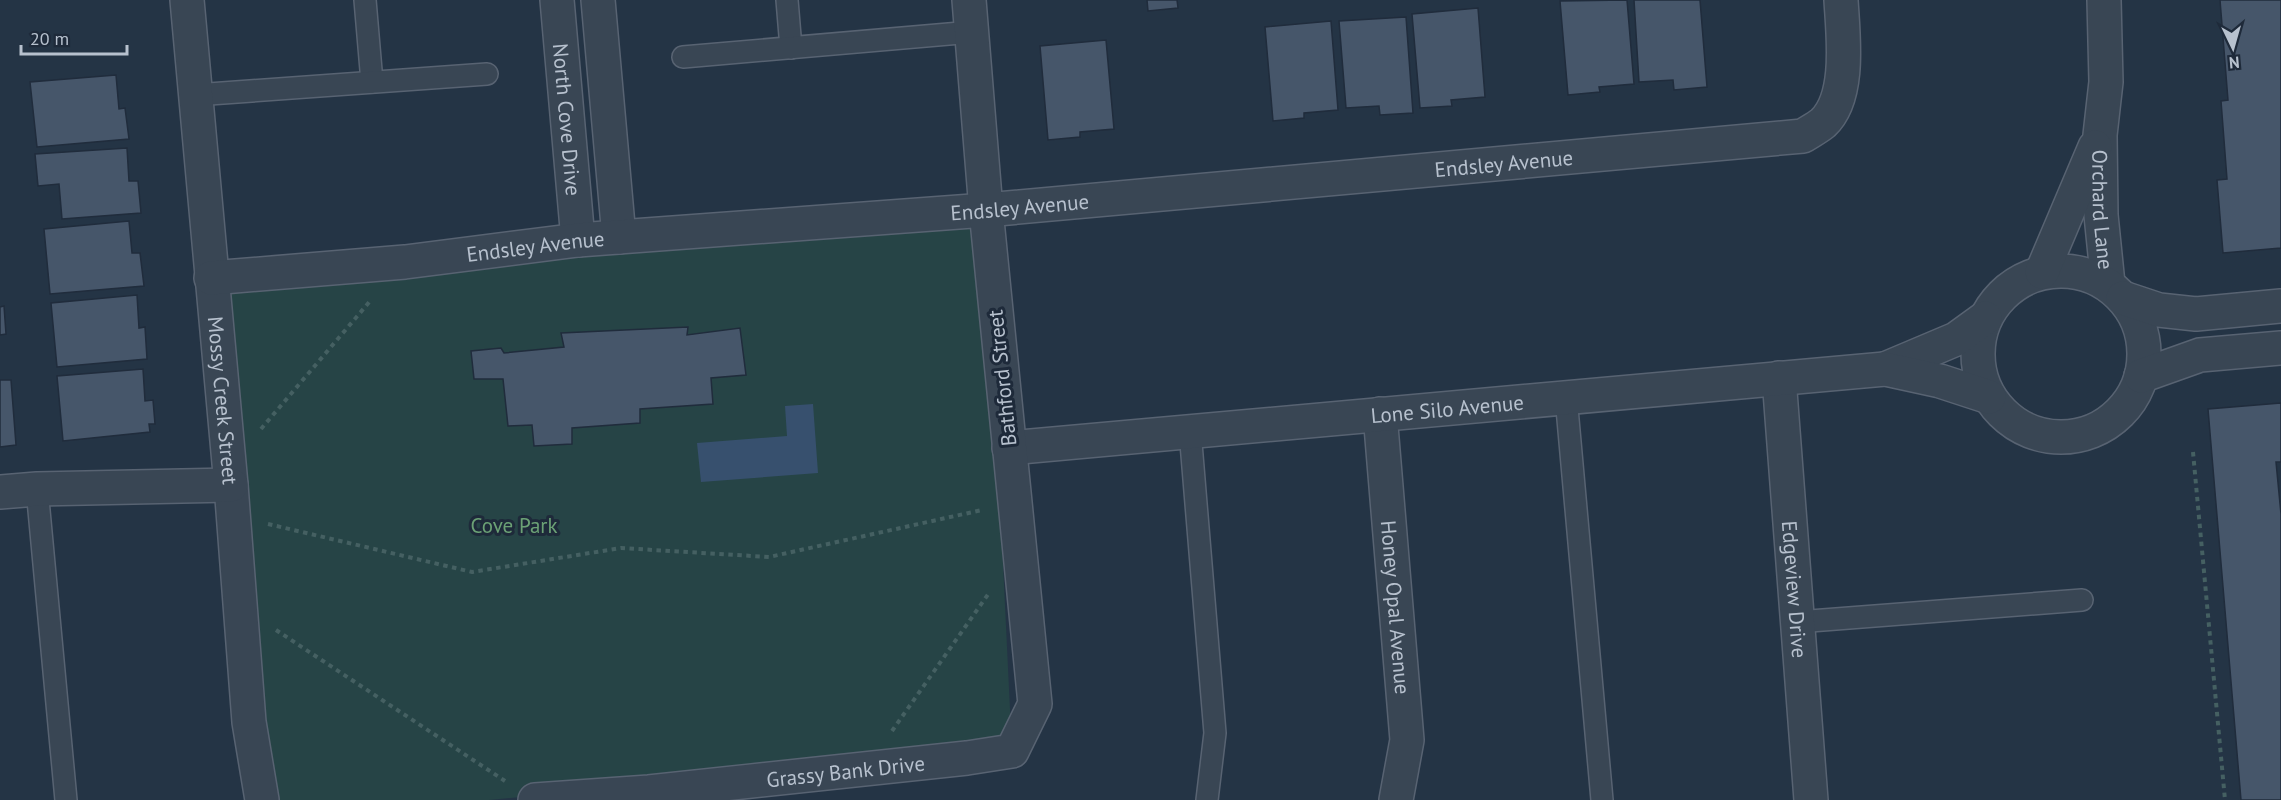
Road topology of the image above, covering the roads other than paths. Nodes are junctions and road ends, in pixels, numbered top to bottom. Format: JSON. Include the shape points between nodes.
{"nodes":[{"id":1,"x":187,"y":0,"type":"edge"},
{"id":2,"x":365,"y":0,"type":"edge"},
{"id":3,"x":557,"y":0,"type":"edge"},
{"id":4,"x":598,"y":0,"type":"edge"},
{"id":5,"x":787,"y":0,"type":"edge"},
{"id":6,"x":969,"y":0,"type":"edge"},
{"id":7,"x":1840,"y":0,"type":"edge"},
{"id":8,"x":2104,"y":0,"type":"edge"},
{"id":9,"x":972,"y":33,"type":"junction"},
{"id":10,"x":792,"y":48,"type":"junction"},
{"id":11,"x":683,"y":57,"type":"dead end"},
{"id":12,"x":487,"y":74,"type":"dead end"},
{"id":13,"x":372,"y":82,"type":"junction"},
{"id":14,"x":195,"y":95,"type":"junction"},
{"id":15,"x":2100,"y":135,"type":"junction"},
{"id":16,"x":986,"y":210,"type":"junction"},
{"id":17,"x":620,"y":237,"type":"junction"},
{"id":18,"x":578,"y":240,"type":"junction"},
{"id":19,"x":2042,"y":272,"type":"junction"},
{"id":20,"x":212,"y":279,"type":"junction"},
{"id":21,"x":2116,"y":291,"type":"junction"},
{"id":22,"x":2281,"y":306,"type":"edge"},
{"id":23,"x":1985,"y":318,"type":"junction"},
{"id":24,"x":2281,"y":348,"type":"edge"},
{"id":25,"x":1885,"y":369,"type":"junction"},
{"id":26,"x":2141,"y":376,"type":"junction"},
{"id":27,"x":1779,"y":378,"type":"junction"},
{"id":28,"x":1566,"y":397,"type":"junction"},
{"id":29,"x":1989,"y":397,"type":"junction"},
{"id":30,"x":1380,"y":414,"type":"junction"},
{"id":31,"x":1190,"y":431,"type":"junction"},
{"id":32,"x":1010,"y":448,"type":"junction"},
{"id":33,"x":37,"y":489,"type":"junction"},
{"id":34,"x":231,"y":489,"type":"junction"},
{"id":35,"x":0,"y":492,"type":"edge"},
{"id":36,"x":2082,"y":600,"type":"dead end"},
{"id":37,"x":1797,"y":622,"type":"junction"},
{"id":38,"x":1012,"y":750,"type":"joint"},
{"id":39,"x":525,"y":794,"type":"edge"},
{"id":40,"x":649,"y":796,"type":"edge"},
{"id":41,"x":66,"y":800,"type":"edge"},
{"id":42,"x":262,"y":800,"type":"edge"},
{"id":43,"x":1207,"y":800,"type":"edge"},
{"id":44,"x":1396,"y":800,"type":"edge"},
{"id":45,"x":1602,"y":800,"type":"edge"},
{"id":46,"x":1811,"y":800,"type":"edge"}],
"edges":[{"from":1,"to":14,"type":"street","name":"Mossy Creek Street"},
{"from":2,"to":13,"type":"lane"},
{"from":3,"to":18,"type":"street","name":"North Cove Drive"},
{"from":4,"to":17,"type":"street","name":"North Cove Drive"},
{"from":5,"to":10,"type":"lane"},
{"from":6,"to":9,"type":"street","name":"Bathford Street"},
{"from":7,"to":16,"type":"street","name":"Endsley Avenue","via":[[1844,37],[1841,91],[1824,122],[1803,136]]},
{"from":8,"to":15,"type":"street","name":"Orchard Lane","via":[[2106,82]]},
{"from":9,"to":10,"type":"lane"},
{"from":9,"to":16,"type":"street","name":"Bathford Street"},
{"from":10,"to":11,"type":"lane"},
{"from":12,"to":13,"type":"lane"},
{"from":13,"to":14,"type":"lane"},
{"from":14,"to":20,"type":"street","name":"Mossy Creek Street"},
{"from":15,"to":19,"type":"street","name":"Orchard Lane"},
{"from":15,"to":21,"type":"street","name":"Orchard Lane","via":[[2101,215]]},
{"from":16,"to":17,"type":"street","name":"Endsley Avenue"},
{"from":16,"to":32,"type":"street","name":"Bathford Street"},
{"from":17,"to":18,"type":"street","name":"Endsley Avenue"},
{"from":18,"to":20,"type":"street","name":"Endsley Avenue","via":[[405,262]]},
{"from":19,"to":21,"type":"street","via":[[2076,272]]},
{"from":19,"to":23,"type":"street","via":[[2023,279],[2000,296]]},
{"from":20,"to":34,"type":"street","name":"Mossy Creek Street"},
{"from":21,"to":22,"type":"street","via":[[2159,310],[2196,314]]},
{"from":21,"to":26,"type":"street","via":[[2138,322],[2144,349]]},
{"from":23,"to":25,"type":"street","name":"Lone Silo Avenue","via":[[1956,339]]},
{"from":23,"to":29,"type":"street","via":[[1977,345],[1979,372]]},
{"from":24,"to":26,"type":"street","via":[[2200,355]]},
{"from":25,"to":27,"type":"street","name":"Lone Silo Avenue"},
{"from":25,"to":29,"type":"street","name":"Lone Silo Avenue"},
{"from":26,"to":29,"type":"street","via":[[2130,401],[2110,421],[2086,433],[2058,437],[2031,432],[2007,418]]},
{"from":27,"to":28,"type":"street","name":"Lone Silo Avenue"},
{"from":27,"to":37,"type":"street","name":"Edgeview Drive"},
{"from":28,"to":30,"type":"street","name":"Lone Silo Avenue"},
{"from":28,"to":45,"type":"lane"},
{"from":30,"to":31,"type":"street","name":"Lone Silo Avenue"},
{"from":30,"to":44,"type":"street","name":"Honey Opal Avenue","via":[[1407,740]]},
{"from":31,"to":32,"type":"street","name":"Lone Silo Avenue"},
{"from":31,"to":43,"type":"lane","via":[[1215,733]]},
{"from":32,"to":38,"type":"street","name":"Bathford Street","via":[[1035,704]]},
{"from":33,"to":34,"type":"street"},
{"from":33,"to":35,"type":"street"},
{"from":33,"to":41,"type":"lane"},
{"from":34,"to":42,"type":"street","name":"Mossy Creek Street","via":[[249,722]]},
{"from":36,"to":37,"type":"lane"},
{"from":37,"to":46,"type":"street","name":"Edgeview Drive"},
{"from":38,"to":40,"type":"street","name":"Grassy Bank Drive"},
{"from":39,"to":40,"type":"street","name":"Grassy Bank Drive"}]}
